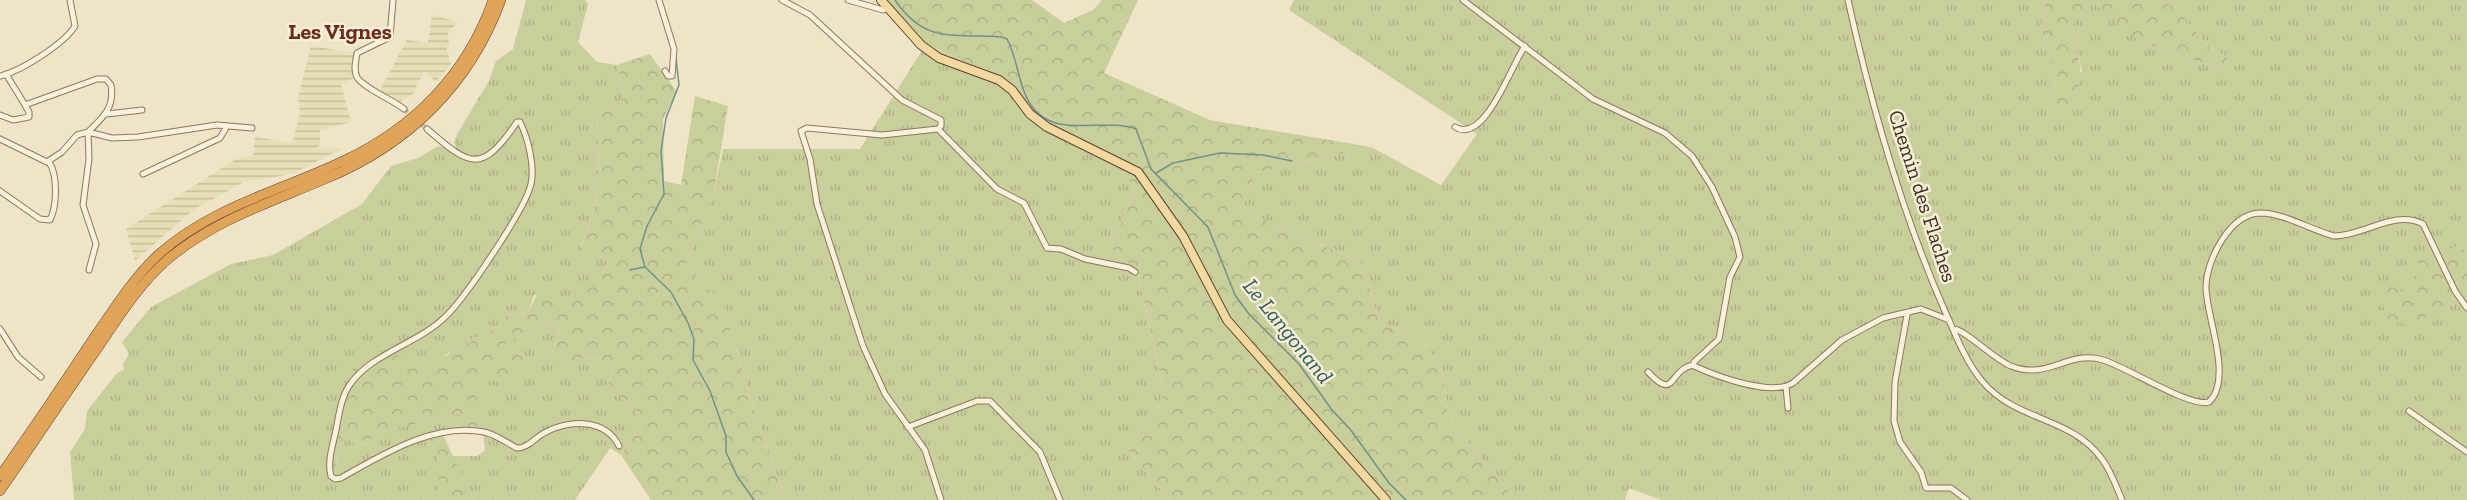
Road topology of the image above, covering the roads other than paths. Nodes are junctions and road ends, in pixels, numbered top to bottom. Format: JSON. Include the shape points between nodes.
{"nodes":[{"id":1,"x":70,"y":0,"type":"edge"},
{"id":2,"x":393,"y":0,"type":"edge"},
{"id":3,"x":493,"y":0,"type":"edge"},
{"id":4,"x":501,"y":0,"type":"edge"},
{"id":5,"x":659,"y":0,"type":"edge"},
{"id":6,"x":782,"y":0,"type":"edge"},
{"id":7,"x":848,"y":0,"type":"edge"},
{"id":8,"x":881,"y":0,"type":"edge"},
{"id":9,"x":1463,"y":0,"type":"edge"},
{"id":10,"x":1848,"y":0,"type":"edge"},
{"id":11,"x":888,"y":7,"type":"junction"},
{"id":12,"x":1525,"y":46,"type":"junction"},
{"id":13,"x":665,"y":71,"type":"dead end"},
{"id":14,"x":3,"y":75,"type":"edge"},
{"id":15,"x":25,"y":105,"type":"junction"},
{"id":16,"x":404,"y":109,"type":"tunnel mouth"},
{"id":17,"x":142,"y":110,"type":"dead end"},
{"id":18,"x":107,"y":114,"type":"junction"},
{"id":19,"x":0,"y":115,"type":"edge"},
{"id":20,"x":226,"y":126,"type":"junction"},
{"id":21,"x":1455,"y":127,"type":"dead end"},
{"id":22,"x":252,"y":128,"type":"dead end"},
{"id":23,"x":427,"y":129,"type":"tunnel mouth"},
{"id":24,"x":938,"y":129,"type":"junction"},
{"id":25,"x":88,"y":132,"type":"junction"},
{"id":26,"x":0,"y":139,"type":"edge"},
{"id":27,"x":49,"y":162,"type":"junction"},
{"id":28,"x":142,"y":174,"type":"dead end"},
{"id":29,"x":0,"y":191,"type":"edge"},
{"id":30,"x":89,"y":270,"type":"dead end"},
{"id":31,"x":1135,"y":272,"type":"dead end"},
{"id":32,"x":2467,"y":308,"type":"edge"},
{"id":33,"x":1906,"y":315,"type":"junction"},
{"id":34,"x":1949,"y":320,"type":"junction"},
{"id":35,"x":0,"y":329,"type":"edge"},
{"id":36,"x":1954,"y":329,"type":"junction"},
{"id":37,"x":1693,"y":365,"type":"junction"},
{"id":38,"x":1648,"y":372,"type":"dead end"},
{"id":39,"x":41,"y":377,"type":"dead end"},
{"id":40,"x":1785,"y":387,"type":"junction"},
{"id":41,"x":1788,"y":408,"type":"dead end"},
{"id":42,"x":2409,"y":411,"type":"dead end"},
{"id":43,"x":908,"y":427,"type":"junction"},
{"id":44,"x":619,"y":446,"type":"dead end"},
{"id":45,"x":2467,"y":452,"type":"edge"},
{"id":46,"x":0,"y":476,"type":"edge"},
{"id":47,"x":0,"y":491,"type":"edge"},
{"id":48,"x":941,"y":500,"type":"edge"},
{"id":49,"x":1060,"y":500,"type":"edge"},
{"id":50,"x":1386,"y":500,"type":"edge"},
{"id":51,"x":1968,"y":500,"type":"edge"},
{"id":52,"x":2122,"y":500,"type":"edge"}],
"edges":[{"from":1,"to":14,"type":"street","via":[[76,22],[56,48]]},
{"from":2,"to":16,"type":"street","via":[[390,37],[357,53],[355,69],[362,83]]},
{"from":3,"to":46,"type":"highway","via":[[457,71],[401,127],[342,162],[232,206],[189,231],[157,256],[119,301]]},
{"from":4,"to":47,"type":"highway","via":[[485,38],[463,74],[439,104],[401,138],[345,171],[219,224],[165,262],[126,307]]},
{"from":5,"to":13,"type":"street","via":[[675,56],[672,76]]},
{"from":6,"to":24,"type":"street","via":[[810,15],[902,100],[941,120]]},
{"from":7,"to":11,"type":"street","via":[[883,10]]},
{"from":8,"to":11,"type":"main road"},
{"from":9,"to":12,"type":"street"},
{"from":10,"to":34,"type":"street","name":"Chemin des Flaches","via":[[1913,231]]},
{"from":11,"to":50,"type":"main road","via":[[921,45],[939,58],[999,80],[1047,127],[1138,172],[1183,236],[1227,320]]},
{"from":12,"to":21,"type":"street","via":[[1487,113],[1473,129]]},
{"from":12,"to":37,"type":"street","via":[[1600,104],[1669,135],[1707,177],[1735,237],[1740,257],[1730,277],[1719,339]]},
{"from":14,"to":15,"type":"street"},
{"from":15,"to":18,"type":"street","via":[[102,78],[109,81],[112,92]]},
{"from":15,"to":19,"type":"street","via":[[29,117],[13,120]]},
{"from":17,"to":18,"type":"street"},
{"from":18,"to":25,"type":"street"},
{"from":20,"to":22,"type":"street"},
{"from":20,"to":25,"type":"street","via":[[138,137],[112,138]]},
{"from":20,"to":28,"type":"street","via":[[220,138]]},
{"from":23,"to":44,"type":"street","via":[[459,156],[471,161],[488,155],[520,122],[529,155],[531,186],[515,220],[453,309],[351,383],[336,427],[331,476],[341,478],[421,439],[463,432],[483,432],[523,448],[547,431],[581,423],[606,431]]},
{"from":24,"to":31,"type":"street","via":[[997,189],[1024,203],[1047,248]]},
{"from":24,"to":43,"type":"street","via":[[882,135],[807,128],[801,131],[817,204],[863,346],[885,393]]},
{"from":25,"to":27,"type":"street","via":[[77,135]]},
{"from":25,"to":30,"type":"street","via":[[83,205],[96,244]]},
{"from":26,"to":27,"type":"street"},
{"from":27,"to":29,"type":"street","via":[[54,185],[50,220],[40,219]]},
{"from":32,"to":36,"type":"street","via":[[2423,224],[2416,220],[2393,221],[2334,236],[2261,213],[2244,217],[2232,227],[2208,278],[2206,287],[2218,359],[2216,389],[2209,402],[2190,400],[2096,358],[2077,358],[2039,372],[2020,369],[1997,359]]},
{"from":33,"to":34,"type":"street","via":[[1921,309]]},
{"from":33,"to":40,"type":"street","via":[[1883,318],[1842,340]]},
{"from":33,"to":51,"type":"street","via":[[1895,382],[1897,436],[1922,474],[1926,488],[1951,488]]},
{"from":34,"to":36,"type":"street","name":"Chemin des Flaches"},
{"from":35,"to":39,"type":"street","via":[[18,357]]},
{"from":36,"to":52,"type":"street","name":"Chemin des Flaches","via":[[1980,379],[1997,397],[2086,441],[2106,464]]},
{"from":37,"to":38,"type":"street","via":[[1664,385]]},
{"from":37,"to":40,"type":"street","via":[[1737,382]]},
{"from":40,"to":41,"type":"street"},
{"from":42,"to":45,"type":"street"},
{"from":43,"to":48,"type":"street","via":[[925,450]]},
{"from":43,"to":49,"type":"street","via":[[977,401],[990,401],[1040,452]]}]}
